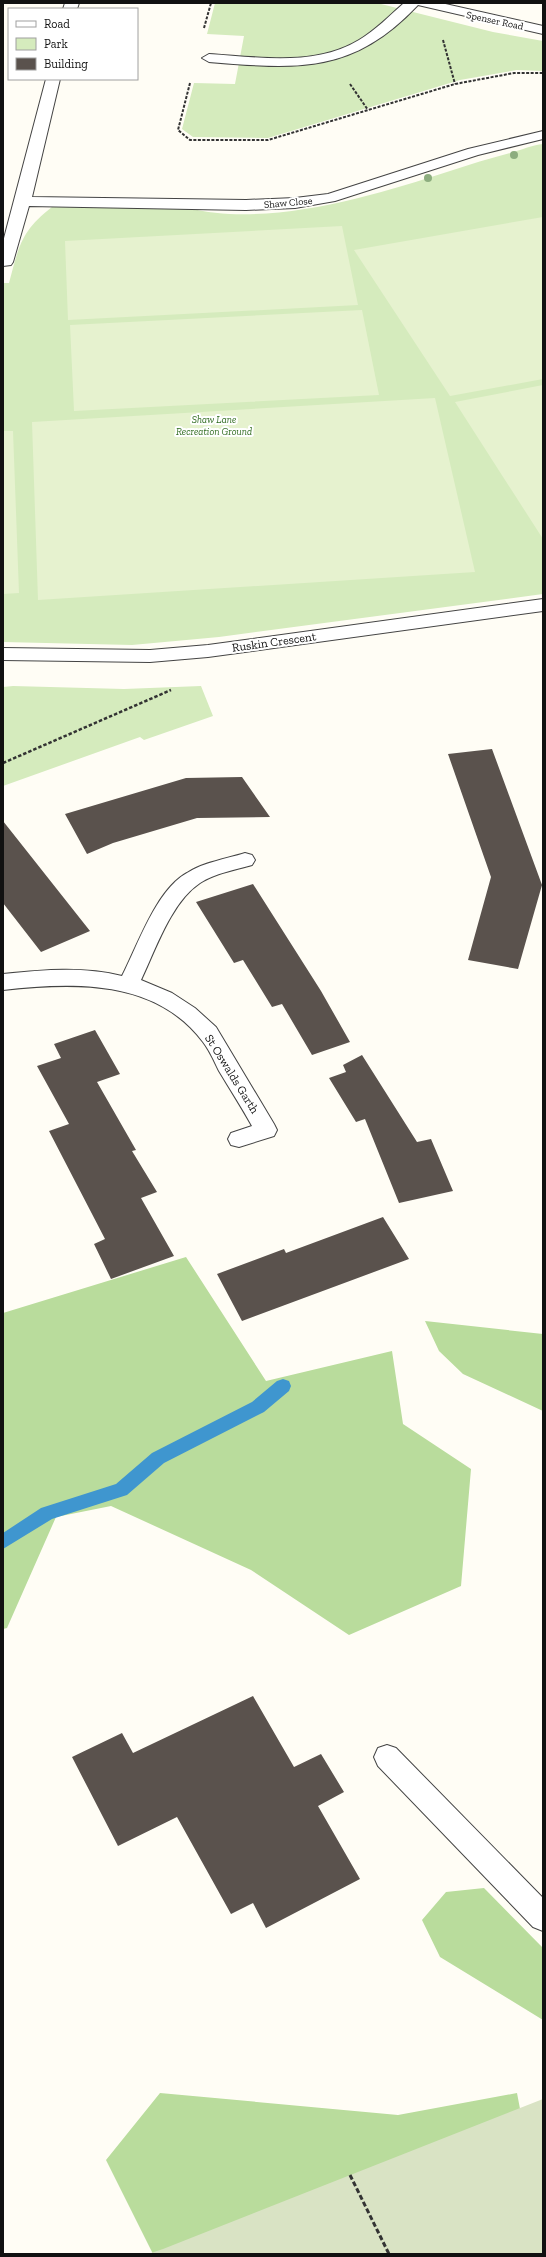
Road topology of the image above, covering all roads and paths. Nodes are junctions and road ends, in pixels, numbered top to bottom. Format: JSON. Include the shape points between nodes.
{"nodes":[{"id":1,"x":211,"y":3,"type":"edge"},
{"id":2,"x":412,"y":3,"type":"edge"},
{"id":3,"x":429,"y":4,"type":"edge"},
{"id":4,"x":494,"y":5,"type":"dead end"},
{"id":5,"x":481,"y":17,"type":"junction"},
{"id":6,"x":204,"y":30,"type":"dead end"},
{"id":7,"x":543,"y":30,"type":"edge"},
{"id":8,"x":209,"y":58,"type":"dead end"},
{"id":9,"x":543,"y":73,"type":"edge"},
{"id":10,"x":190,"y":79,"type":"dead end"},
{"id":11,"x":53,"y":80,"type":"edge"},
{"id":12,"x":455,"y":84,"type":"junction"},
{"id":13,"x":543,"y":135,"type":"edge"},
{"id":14,"x":23,"y":201,"type":"junction"},
{"id":15,"x":5,"y":262,"type":"dead end"},
{"id":16,"x":543,"y":605,"type":"edge"},
{"id":17,"x":3,"y":654,"type":"edge"},
{"id":18,"x":174,"y":689,"type":"dead end"},
{"id":19,"x":3,"y":763,"type":"edge"},
{"id":20,"x":246,"y":860,"type":"dead end"},
{"id":21,"x":3,"y":982,"type":"edge"},
{"id":22,"x":129,"y":984,"type":"junction"},
{"id":23,"x":240,"y":1139,"type":"dead end"},
{"id":24,"x":387,"y":1757,"type":"dead end"},
{"id":25,"x":543,"y":1918,"type":"edge"},
{"id":26,"x":350,"y":2175,"type":"dead end"},
{"id":27,"x":389,"y":2254,"type":"edge"}],
"edges":[{"from":1,"to":6,"type":"path"},
{"from":2,"to":8,"type":"street","via":[[357,47],[331,57],[271,62]]},
{"from":3,"to":5,"type":"street","name":"Spenser Road"},
{"from":3,"to":12,"type":"path"},
{"from":4,"to":5,"type":"street"},
{"from":5,"to":7,"type":"street","name":"Spenser Road"},
{"from":9,"to":12,"type":"path","via":[[514,73]]},
{"from":10,"to":12,"type":"path","via":[[178,130],[190,140],[268,140]]},
{"from":11,"to":14,"type":"street"},
{"from":13,"to":14,"type":"street","name":"Shaw Close","via":[[473,152],[330,198],[295,203],[246,205]]},
{"from":14,"to":15,"type":"street"},
{"from":16,"to":17,"type":"street","name":"Ruskin Crescent","via":[[208,651],[150,656]]},
{"from":18,"to":19,"type":"path"},
{"from":20,"to":22,"type":"street","via":[[202,874],[186,882],[173,895]]},
{"from":21,"to":22,"type":"street","name":"St Oswalds Garth","via":[[72,978]]},
{"from":22,"to":23,"type":"street","name":"St Oswalds Garth","via":[[167,998],[209,1034],[266,1130]]},
{"from":24,"to":25,"type":"street"},
{"from":26,"to":27,"type":"path"}]}
